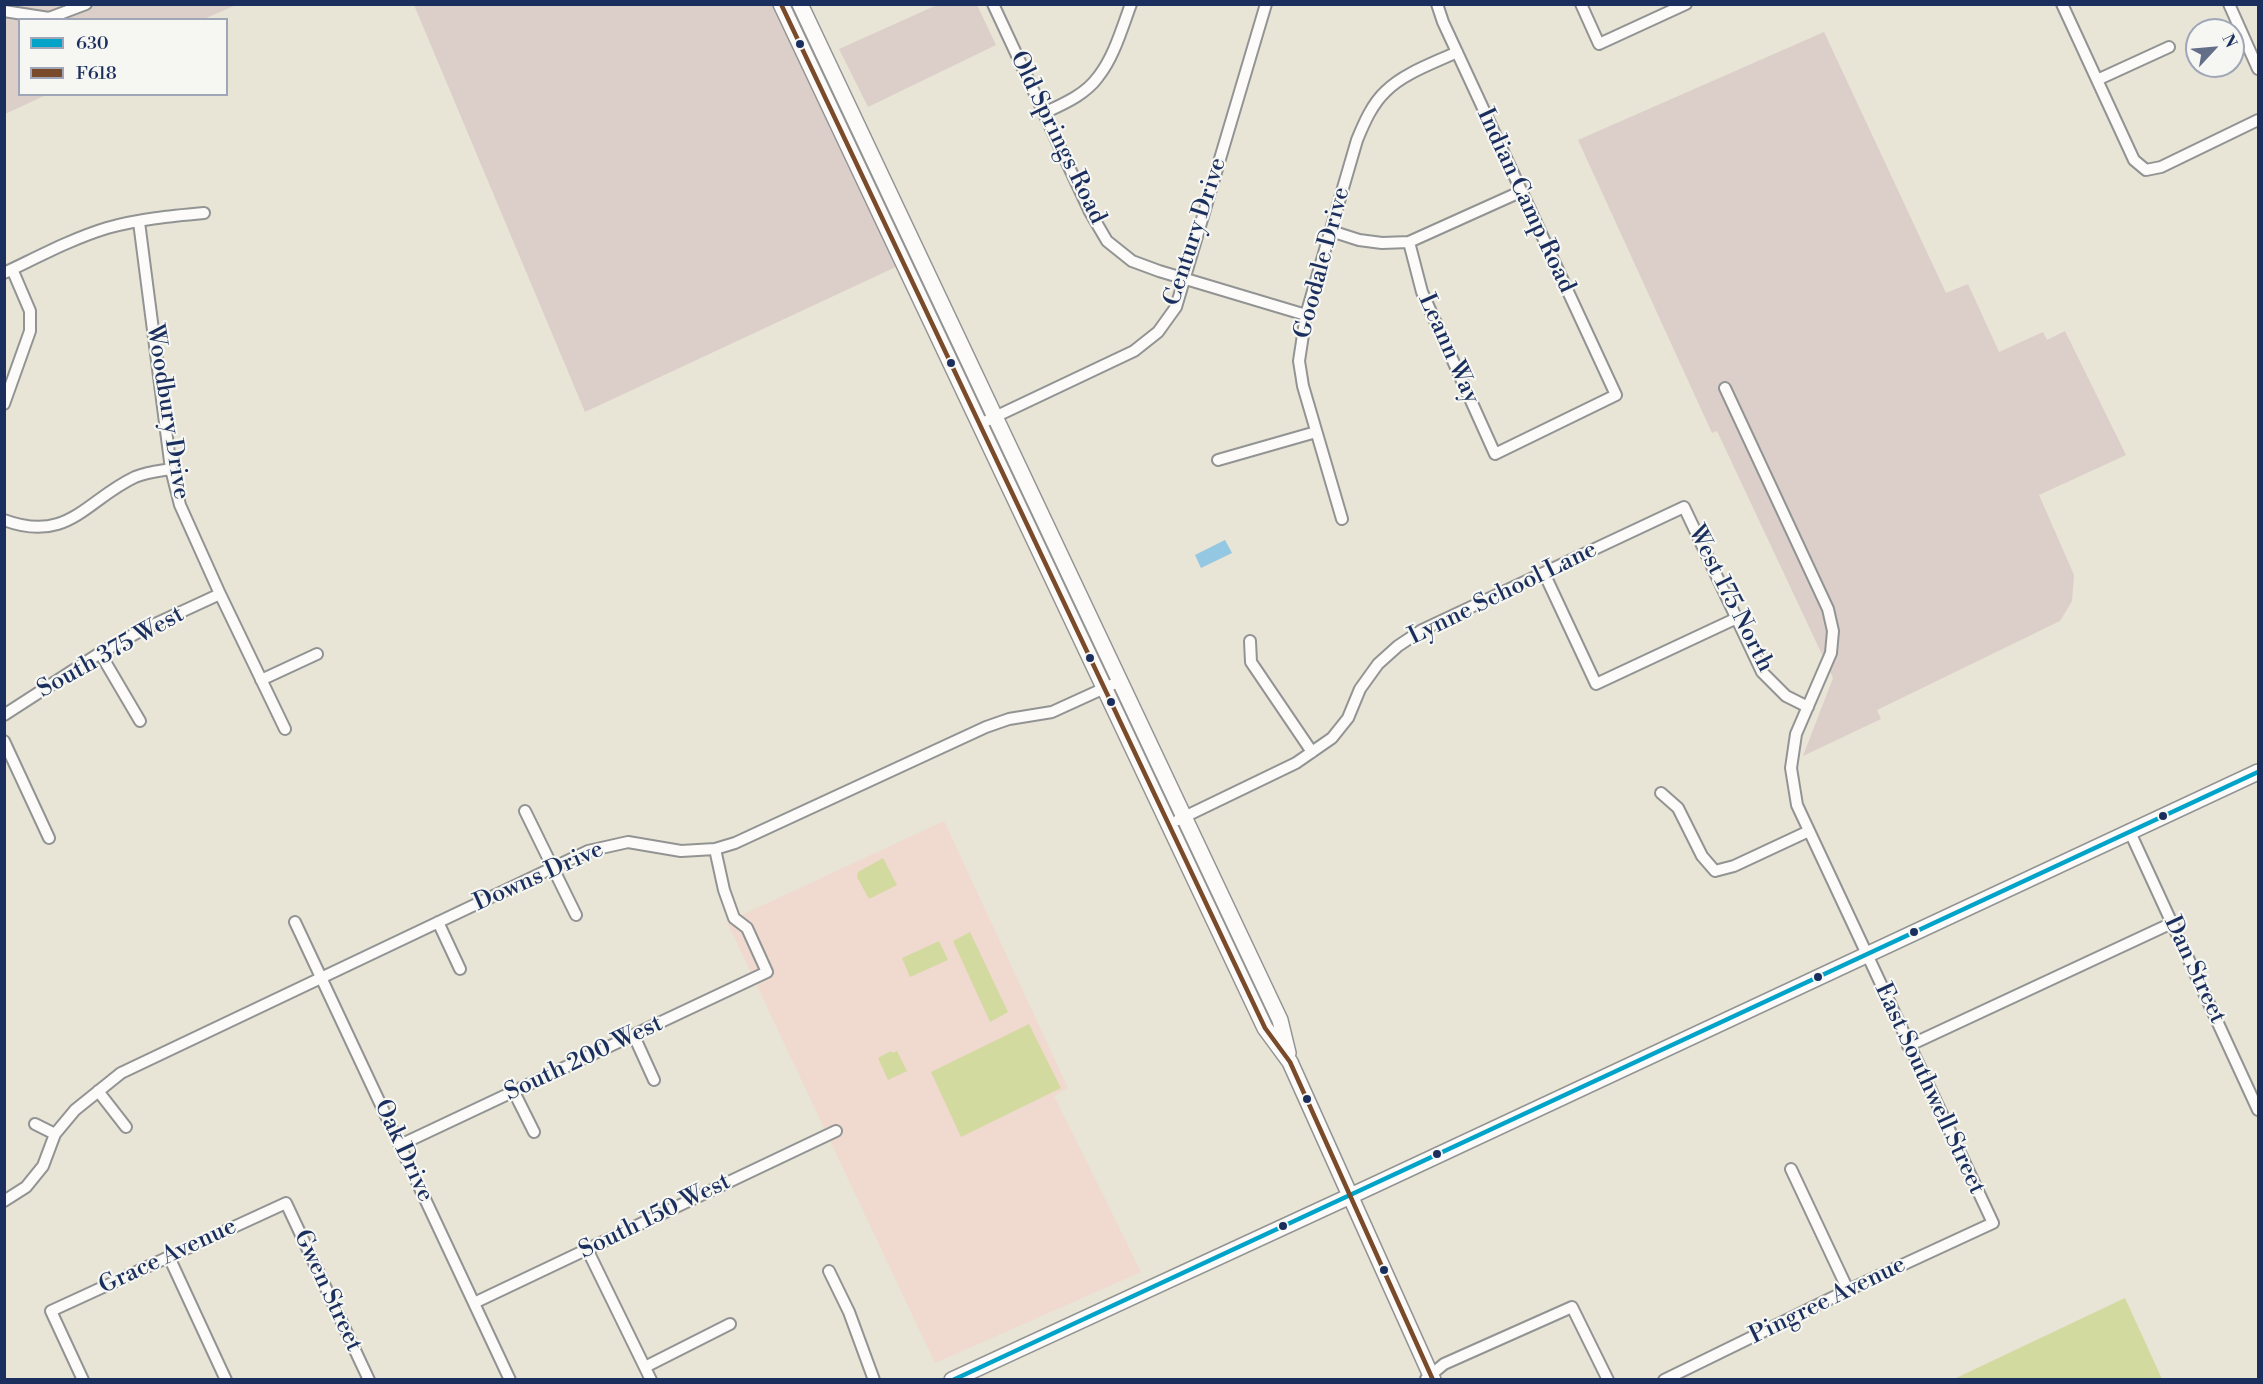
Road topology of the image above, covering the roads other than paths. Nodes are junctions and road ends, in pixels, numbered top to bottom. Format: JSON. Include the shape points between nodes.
{"nodes":[{"id":1,"x":86,"y":4,"type":"edge"},
{"id":2,"x":800,"y":4,"type":"edge"},
{"id":3,"x":993,"y":4,"type":"edge"},
{"id":4,"x":1131,"y":4,"type":"edge"},
{"id":5,"x":1266,"y":4,"type":"edge"},
{"id":6,"x":1437,"y":4,"type":"edge"},
{"id":7,"x":1581,"y":4,"type":"edge"},
{"id":8,"x":1686,"y":4,"type":"edge"},
{"id":9,"x":2062,"y":4,"type":"edge"},
{"id":10,"x":2229,"y":4,"type":"edge"},
{"id":11,"x":784,"y":5,"type":"edge"},
{"id":12,"x":4,"y":11,"type":"edge"},
{"id":13,"x":2169,"y":47,"type":"dead end"},
{"id":14,"x":1457,"y":52,"type":"junction"},
{"id":15,"x":2259,"y":69,"type":"edge"},
{"id":16,"x":2097,"y":80,"type":"junction"},
{"id":17,"x":1044,"y":113,"type":"junction"},
{"id":18,"x":2259,"y":120,"type":"edge"},
{"id":19,"x":1520,"y":192,"type":"junction"},
{"id":20,"x":204,"y":213,"type":"dead end"},
{"id":21,"x":138,"y":222,"type":"junction"},
{"id":22,"x":1331,"y":231,"type":"junction"},
{"id":23,"x":1408,"y":242,"type":"junction"},
{"id":24,"x":8,"y":271,"type":"edge"},
{"id":25,"x":1186,"y":278,"type":"junction"},
{"id":26,"x":1306,"y":315,"type":"junction"},
{"id":27,"x":1725,"y":388,"type":"dead end"},
{"id":28,"x":4,"y":404,"type":"edge"},
{"id":29,"x":995,"y":417,"type":"junction"},
{"id":30,"x":980,"y":424,"type":"junction"},
{"id":31,"x":1316,"y":432,"type":"junction"},
{"id":32,"x":1495,"y":454,"type":"joint"},
{"id":33,"x":1218,"y":460,"type":"dead end"},
{"id":34,"x":171,"y":469,"type":"junction"},
{"id":35,"x":1684,"y":507,"type":"joint"},
{"id":36,"x":1342,"y":519,"type":"dead end"},
{"id":37,"x":4,"y":520,"type":"edge"},
{"id":38,"x":1544,"y":573,"type":"junction"},
{"id":39,"x":220,"y":594,"type":"junction"},
{"id":40,"x":1737,"y":618,"type":"junction"},
{"id":41,"x":1250,"y":641,"type":"dead end"},
{"id":42,"x":100,"y":653,"type":"junction"},
{"id":43,"x":317,"y":654,"type":"dead end"},
{"id":44,"x":261,"y":680,"type":"junction"},
{"id":45,"x":1120,"y":681,"type":"junction"},
{"id":46,"x":1105,"y":688,"type":"junction"},
{"id":47,"x":1808,"y":707,"type":"junction"},
{"id":48,"x":4,"y":715,"type":"edge"},
{"id":49,"x":140,"y":721,"type":"dead end"},
{"id":50,"x":285,"y":729,"type":"dead end"},
{"id":51,"x":4,"y":741,"type":"edge"},
{"id":52,"x":1312,"y":752,"type":"junction"},
{"id":53,"x":2259,"y":772,"type":"edge"},
{"id":54,"x":1661,"y":793,"type":"dead end"},
{"id":55,"x":525,"y":811,"type":"dead end"},
{"id":56,"x":1184,"y":817,"type":"junction"},
{"id":57,"x":1169,"y":824,"type":"junction"},
{"id":58,"x":2129,"y":830,"type":"junction"},
{"id":59,"x":1809,"y":831,"type":"junction"},
{"id":60,"x":49,"y":838,"type":"dead end"},
{"id":61,"x":715,"y":849,"type":"junction"},
{"id":62,"x":553,"y":868,"type":"junction"},
{"id":63,"x":576,"y":915,"type":"dead end"},
{"id":64,"x":296,"y":922,"type":"dead end"},
{"id":65,"x":438,"y":922,"type":"junction"},
{"id":66,"x":2172,"y":923,"type":"junction"},
{"id":67,"x":1867,"y":955,"type":"junction"},
{"id":68,"x":460,"y":969,"type":"dead end"},
{"id":69,"x":322,"y":977,"type":"junction"},
{"id":70,"x":634,"y":1036,"type":"junction"},
{"id":71,"x":1908,"y":1046,"type":"junction"},
{"id":72,"x":1290,"y":1062,"type":"junction"},
{"id":73,"x":654,"y":1080,"type":"dead end"},
{"id":74,"x":98,"y":1091,"type":"junction"},
{"id":75,"x":514,"y":1092,"type":"junction"},
{"id":76,"x":2259,"y":1110,"type":"edge"},
{"id":77,"x":35,"y":1124,"type":"dead end"},
{"id":78,"x":126,"y":1127,"type":"dead end"},
{"id":79,"x":836,"y":1131,"type":"dead end"},
{"id":80,"x":534,"y":1132,"type":"dead end"},
{"id":81,"x":55,"y":1134,"type":"junction"},
{"id":82,"x":400,"y":1145,"type":"junction"},
{"id":83,"x":1791,"y":1169,"type":"dead end"},
{"id":84,"x":1351,"y":1196,"type":"junction"},
{"id":85,"x":4,"y":1202,"type":"edge"},
{"id":86,"x":286,"y":1203,"type":"joint"},
{"id":87,"x":1993,"y":1223,"type":"joint"},
{"id":88,"x":587,"y":1250,"type":"junction"},
{"id":89,"x":169,"y":1257,"type":"junction"},
{"id":90,"x":829,"y":1271,"type":"dead end"},
{"id":91,"x":1848,"y":1290,"type":"junction"},
{"id":92,"x":474,"y":1303,"type":"junction"},
{"id":93,"x":730,"y":1324,"type":"dead end"},
{"id":94,"x":645,"y":1367,"type":"junction"},
{"id":95,"x":1430,"y":1378,"type":"edge"},
{"id":96,"x":83,"y":1380,"type":"edge"},
{"id":97,"x":226,"y":1380,"type":"edge"},
{"id":98,"x":369,"y":1380,"type":"edge"},
{"id":99,"x":510,"y":1380,"type":"edge"},
{"id":100,"x":651,"y":1380,"type":"edge"},
{"id":101,"x":874,"y":1380,"type":"edge"},
{"id":102,"x":952,"y":1380,"type":"edge"},
{"id":103,"x":1608,"y":1380,"type":"edge"},
{"id":104,"x":1664,"y":1380,"type":"edge"}],
"edges":[{"from":1,"to":12,"type":"street","via":[[49,18]]},
{"from":2,"to":29,"type":"main road"},
{"from":3,"to":17,"type":"street","name":"Old Springs Road"},
{"from":4,"to":17,"type":"street","via":[[1113,52],[1098,77],[1083,92]]},
{"from":5,"to":25,"type":"street","name":"Century Drive"},
{"from":6,"to":14,"type":"street","name":"Indian Camp Road"},
{"from":7,"to":8,"type":"street","via":[[1599,44]]},
{"from":9,"to":16,"type":"street"},
{"from":10,"to":15,"type":"street"},
{"from":11,"to":30,"type":"main road"},
{"from":13,"to":16,"type":"street"},
{"from":14,"to":19,"type":"street","name":"Indian Camp Road"},
{"from":14,"to":22,"type":"street","name":"Goodale Drive","via":[[1402,79],[1386,90],[1375,105],[1357,140]]},
{"from":16,"to":18,"type":"street","via":[[2134,160],[2146,170],[2161,167]]},
{"from":17,"to":25,"type":"street","name":"Old Springs Road","via":[[1107,241],[1132,261]]},
{"from":19,"to":23,"type":"street"},
{"from":19,"to":32,"type":"street","name":"Indian Camp Road","via":[[1616,395]]},
{"from":20,"to":21,"type":"street"},
{"from":21,"to":24,"type":"street","via":[[74,240]]},
{"from":21,"to":34,"type":"street","name":"Woodbury Drive"},
{"from":22,"to":23,"type":"street","via":[[1359,240]]},
{"from":22,"to":26,"type":"street","name":"Goodale Drive"},
{"from":23,"to":32,"type":"street","name":"Leann Way","via":[[1422,292]]},
{"from":24,"to":28,"type":"street","via":[[30,311],[30,331]]},
{"from":25,"to":26,"type":"street","name":"Old Springs Road"},
{"from":25,"to":29,"type":"street","name":"Century Drive","via":[[1176,307],[1158,332],[1134,351]]},
{"from":26,"to":31,"type":"street","name":"Goodale Drive","via":[[1299,361]]},
{"from":27,"to":47,"type":"street","name":"East Southwell Street","via":[[1828,609],[1832,653]]},
{"from":29,"to":30,"type":"street","name":"Century Drive"},
{"from":29,"to":45,"type":"main road"},
{"from":30,"to":46,"type":"main road"},
{"from":31,"to":33,"type":"street"},
{"from":31,"to":36,"type":"street","name":"Goodale Drive"},
{"from":34,"to":37,"type":"street","via":[[132,478],[72,519],[56,525],[34,528]]},
{"from":34,"to":39,"type":"street","name":"Woodbury Drive","via":[[180,505]]},
{"from":35,"to":38,"type":"street","name":"Lynne School Lane"},
{"from":35,"to":40,"type":"street","name":"West 175 North"},
{"from":38,"to":40,"type":"street","via":[[1596,684]]},
{"from":38,"to":52,"type":"street","name":"Lynne School Lane","via":[[1422,630],[1398,646],[1360,689],[1348,718],[1332,738]]},
{"from":39,"to":42,"type":"street","name":"South 375 West"},
{"from":39,"to":44,"type":"street","name":"Woodbury Drive"},
{"from":40,"to":47,"type":"street","name":"West 175 North","via":[[1762,672],[1786,696]]},
{"from":41,"to":52,"type":"street","via":[[1251,662]]},
{"from":42,"to":48,"type":"street","name":"South 375 West"},
{"from":42,"to":49,"type":"street"},
{"from":43,"to":44,"type":"street"},
{"from":44,"to":50,"type":"street","name":"Woodbury Drive"},
{"from":45,"to":46,"type":"street","name":"Downs Drive"},
{"from":45,"to":56,"type":"main road"},
{"from":46,"to":57,"type":"main road"},
{"from":46,"to":61,"type":"street","name":"Downs Drive","via":[[1052,712],[1009,719],[986,728]]},
{"from":47,"to":59,"type":"street","name":"East Southwell Street","via":[[1797,734],[1791,768],[1797,806]]},
{"from":51,"to":60,"type":"street"},
{"from":52,"to":56,"type":"street","name":"Lynne School Lane"},
{"from":53,"to":58,"type":"main road"},
{"from":54,"to":59,"type":"street","via":[[1678,808],[1702,856],[1715,871]]},
{"from":55,"to":62,"type":"street"},
{"from":56,"to":57,"type":"street","name":"Lynne School Lane"},
{"from":56,"to":72,"type":"main road","via":[[1280,1020]]},
{"from":57,"to":72,"type":"main road","via":[[1265,1028]]},
{"from":58,"to":66,"type":"street","name":"Dan Street"},
{"from":58,"to":67,"type":"main road"},
{"from":59,"to":67,"type":"street","name":"East Southwell Street"},
{"from":61,"to":62,"type":"street","name":"Downs Drive","via":[[681,851],[628,842],[588,851]]},
{"from":61,"to":70,"type":"street","name":"South 200 West","via":[[734,918],[747,928],[767,972]]},
{"from":62,"to":63,"type":"street"},
{"from":62,"to":65,"type":"street","name":"Downs Drive"},
{"from":64,"to":69,"type":"street","name":"Oak Drive"},
{"from":65,"to":68,"type":"street"},
{"from":65,"to":69,"type":"street","name":"Downs Drive"},
{"from":66,"to":71,"type":"street"},
{"from":66,"to":76,"type":"street","name":"Dan Street"},
{"from":67,"to":71,"type":"street","name":"East Southwell Street"},
{"from":67,"to":84,"type":"main road"},
{"from":69,"to":74,"type":"street","name":"Downs Drive","via":[[121,1073]]},
{"from":69,"to":82,"type":"street","name":"Oak Drive"},
{"from":70,"to":73,"type":"street"},
{"from":70,"to":75,"type":"street","name":"South 200 West"},
{"from":71,"to":87,"type":"street","name":"East Southwell Street"},
{"from":72,"to":84,"type":"main road"},
{"from":74,"to":78,"type":"street"},
{"from":74,"to":81,"type":"street","name":"Downs Drive"},
{"from":75,"to":80,"type":"street"},
{"from":75,"to":82,"type":"street","name":"South 200 West"},
{"from":77,"to":81,"type":"street"},
{"from":79,"to":88,"type":"street","name":"South 150 West"},
{"from":81,"to":85,"type":"street","name":"Downs Drive","via":[[43,1166],[26,1186]]},
{"from":82,"to":92,"type":"street","name":"Oak Drive"},
{"from":83,"to":91,"type":"street"},
{"from":84,"to":95,"type":"main road"},
{"from":84,"to":102,"type":"main road"},
{"from":86,"to":89,"type":"street","name":"Grace Avenue"},
{"from":86,"to":98,"type":"street","name":"Gwen Street"},
{"from":87,"to":91,"type":"street","name":"Pingree Avenue"},
{"from":88,"to":92,"type":"street","name":"South 150 West"},
{"from":88,"to":94,"type":"street"},
{"from":89,"to":96,"type":"street","name":"Grace Avenue","via":[[51,1311]]},
{"from":89,"to":97,"type":"street"},
{"from":90,"to":101,"type":"street"},
{"from":91,"to":104,"type":"street","name":"Pingree Avenue"},
{"from":92,"to":99,"type":"street","name":"Oak Drive"},
{"from":93,"to":94,"type":"street"},
{"from":94,"to":100,"type":"street"},
{"from":95,"to":103,"type":"street","via":[[1444,1364],[1572,1307]]}]}
